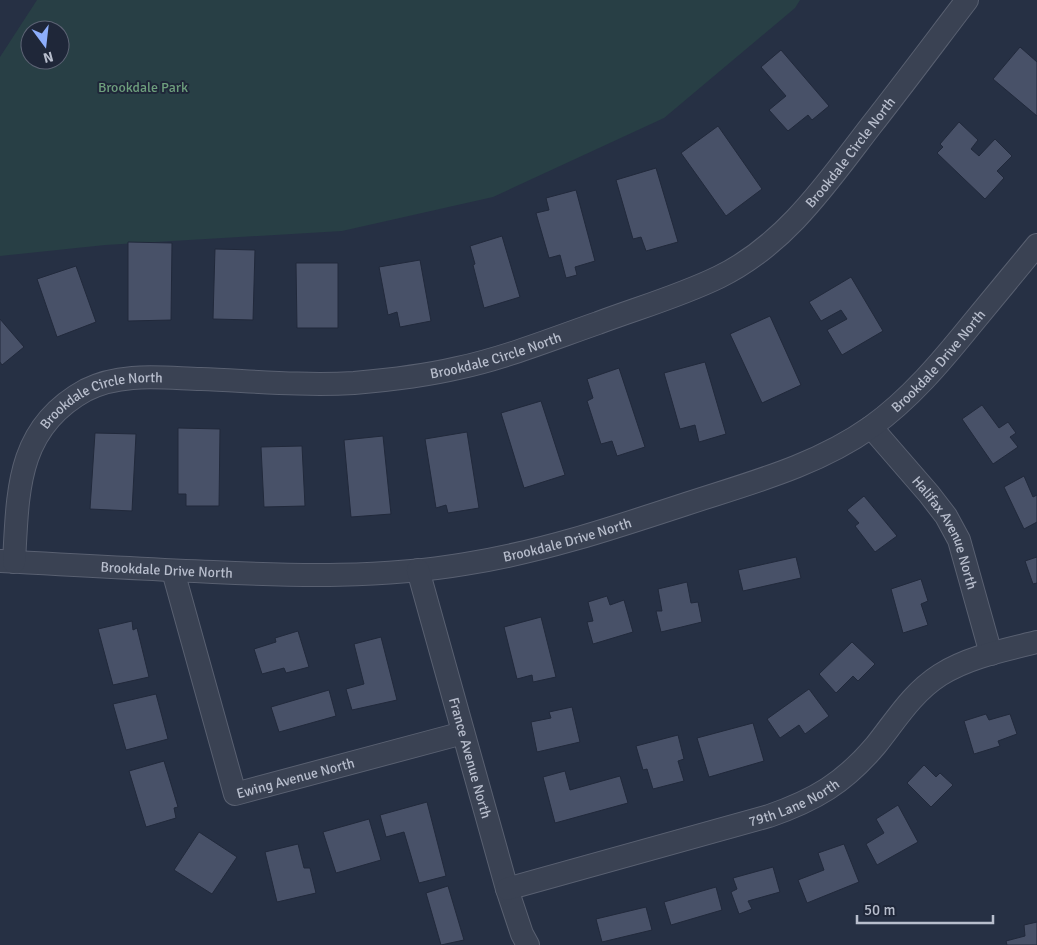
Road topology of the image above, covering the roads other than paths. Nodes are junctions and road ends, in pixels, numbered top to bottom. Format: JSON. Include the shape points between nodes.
{"nodes":[{"id":1,"x":967,"y":0,"type":"edge"},
{"id":2,"x":1037,"y":245,"type":"edge"},
{"id":3,"x":871,"y":427,"type":"junction"},
{"id":4,"x":7,"y":561,"type":"edge"},
{"id":5,"x":418,"y":570,"type":"junction"},
{"id":6,"x":173,"y":571,"type":"junction"},
{"id":7,"x":1037,"y":642,"type":"edge"},
{"id":8,"x":991,"y":654,"type":"junction"},
{"id":9,"x":463,"y":733,"type":"junction"},
{"id":10,"x":507,"y":889,"type":"junction"},
{"id":11,"x":528,"y":945,"type":"edge"}],
"edges":[{"from":1,"to":4,"type":"street","name":"Brookdale Circle North","via":[[798,218],[762,250],[722,276],[679,295],[511,353],[422,375],[307,384],[143,377],[115,380],[87,390],[63,406],[43,427],[28,454]]},
{"from":2,"to":3,"type":"street","name":"Brookdale Drive North","via":[[943,360],[910,395]]},
{"from":3,"to":5,"type":"street","name":"Brookdale Drive North","via":[[831,451],[787,471],[581,538],[522,554]]},
{"from":3,"to":8,"type":"street","name":"Halifax Avenue North","via":[[929,494],[959,540]]},
{"from":4,"to":6,"type":"street","name":"Brookdale Drive North"},
{"from":5,"to":6,"type":"street","name":"Brookdale Drive North","via":[[341,576]]},
{"from":5,"to":9,"type":"street","name":"France Avenue North"},
{"from":6,"to":9,"type":"street","name":"Ewing Avenue North","via":[[235,794]]},
{"from":7,"to":8,"type":"street","name":"79th Lane North"},
{"from":8,"to":10,"type":"street","name":"79th Lane North","via":[[940,675],[916,693],[854,770],[829,790],[799,806]]},
{"from":9,"to":10,"type":"street","name":"France Avenue North"},
{"from":10,"to":11,"type":"street","name":"France Avenue North"}]}
